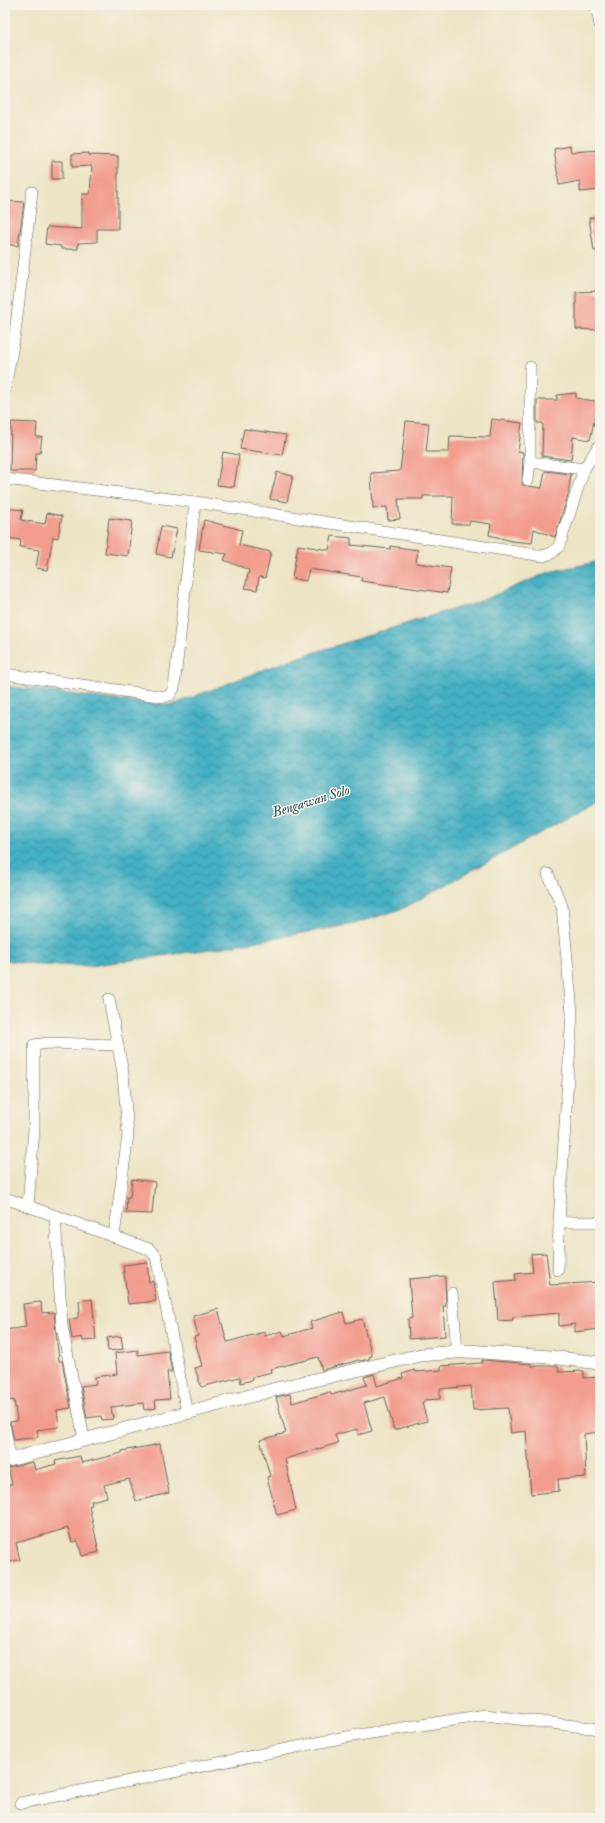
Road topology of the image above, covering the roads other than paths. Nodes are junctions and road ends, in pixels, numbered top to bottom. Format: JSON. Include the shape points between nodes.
{"nodes":[{"id":1,"x":596,"y":5,"type":"edge"},
{"id":2,"x":600,"y":25,"type":"edge"},
{"id":3,"x":32,"y":192,"type":"dead end"},
{"id":4,"x":530,"y":367,"type":"dead end"},
{"id":5,"x":5,"y":388,"type":"edge"},
{"id":6,"x":600,"y":444,"type":"edge"},
{"id":7,"x":530,"y":462,"type":"junction"},
{"id":8,"x":584,"y":469,"type":"junction"},
{"id":9,"x":5,"y":479,"type":"edge"},
{"id":10,"x":528,"y":480,"type":"dead end"},
{"id":11,"x":195,"y":502,"type":"junction"},
{"id":12,"x":5,"y":674,"type":"edge"},
{"id":13,"x":548,"y":874,"type":"dead end"},
{"id":14,"x":109,"y":999,"type":"dead end"},
{"id":15,"x":118,"y":1045,"type":"junction"},
{"id":16,"x":5,"y":1198,"type":"edge"},
{"id":17,"x":28,"y":1206,"type":"junction"},
{"id":18,"x":55,"y":1216,"type":"junction"},
{"id":19,"x":559,"y":1222,"type":"junction"},
{"id":20,"x":600,"y":1222,"type":"edge"},
{"id":21,"x":114,"y":1236,"type":"junction"},
{"id":22,"x":558,"y":1270,"type":"dead end"},
{"id":23,"x":452,"y":1293,"type":"dead end"},
{"id":24,"x":457,"y":1351,"type":"junction"},
{"id":25,"x":600,"y":1363,"type":"edge"},
{"id":26,"x":187,"y":1412,"type":"junction"},
{"id":27,"x":5,"y":1428,"type":"edge"},
{"id":28,"x":84,"y":1439,"type":"junction"},
{"id":29,"x":7,"y":1460,"type":"edge"},
{"id":30,"x":600,"y":1729,"type":"edge"},
{"id":31,"x":21,"y":1804,"type":"dead end"}],
"edges":[{"from":1,"to":2,"type":"street"},
{"from":3,"to":5,"type":"street","via":[[15,333]]},
{"from":4,"to":7,"type":"street"},
{"from":6,"to":8,"type":"street"},
{"from":7,"to":8,"type":"street"},
{"from":7,"to":10,"type":"street"},
{"from":8,"to":11,"type":"street","via":[[559,546],[552,553],[543,556]]},
{"from":9,"to":11,"type":"street"},
{"from":11,"to":12,"type":"street","via":[[174,688],[170,695]]},
{"from":13,"to":19,"type":"street","via":[[562,906],[572,1012]]},
{"from":14,"to":15,"type":"street"},
{"from":15,"to":17,"type":"street","via":[[34,1045],[34,1129]]},
{"from":15,"to":21,"type":"street","via":[[128,1135]]},
{"from":16,"to":17,"type":"street"},
{"from":17,"to":18,"type":"street"},
{"from":18,"to":21,"type":"street"},
{"from":18,"to":28,"type":"street","via":[[62,1326]]},
{"from":19,"to":20,"type":"street"},
{"from":19,"to":22,"type":"street"},
{"from":21,"to":26,"type":"street","via":[[149,1249],[156,1256]]},
{"from":23,"to":24,"type":"street"},
{"from":24,"to":25,"type":"street"},
{"from":24,"to":26,"type":"street","via":[[421,1355]]},
{"from":26,"to":28,"type":"street"},
{"from":27,"to":29,"type":"street"},
{"from":28,"to":29,"type":"street"},
{"from":30,"to":31,"type":"street","via":[[485,1715],[346,1737]]}]}
